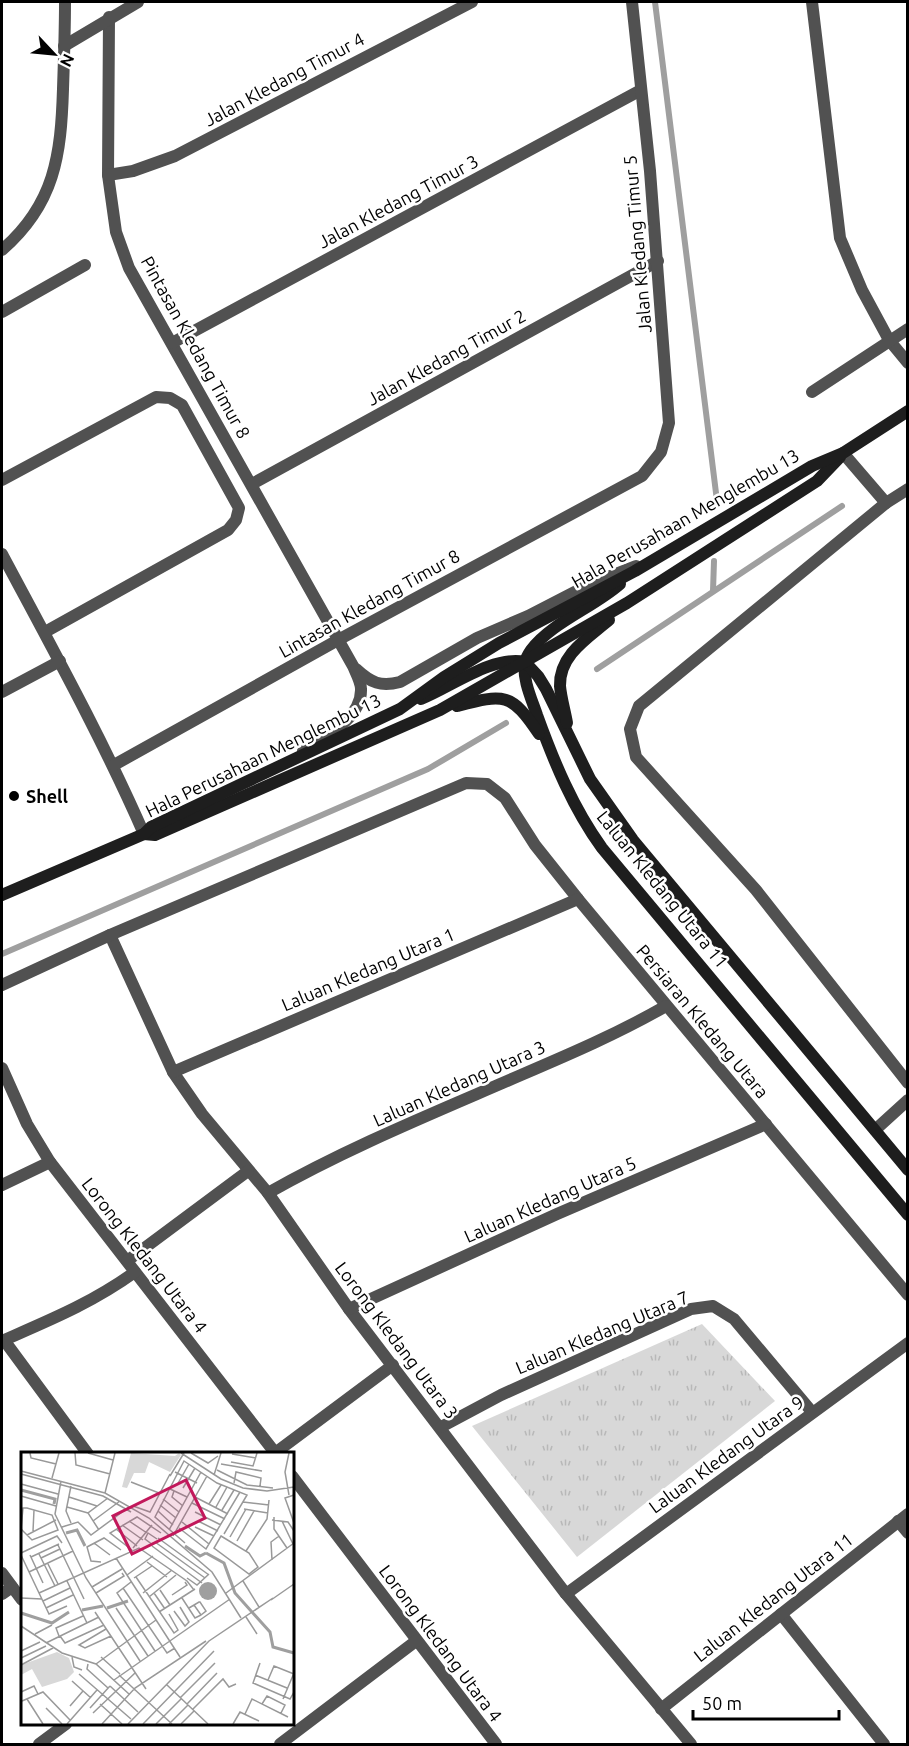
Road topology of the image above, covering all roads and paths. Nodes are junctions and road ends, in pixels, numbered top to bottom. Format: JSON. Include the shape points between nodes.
{"nodes":[{"id":1,"x":65,"y":2,"type":"edge"},
{"id":2,"x":138,"y":2,"type":"edge"},
{"id":3,"x":472,"y":2,"type":"edge"},
{"id":4,"x":632,"y":2,"type":"edge"},
{"id":5,"x":812,"y":2,"type":"edge"},
{"id":6,"x":109,"y":17,"type":"junction"},
{"id":7,"x":64,"y":46,"type":"junction"},
{"id":8,"x":641,"y":90,"type":"junction"},
{"id":9,"x":108,"y":175,"type":"junction"},
{"id":10,"x":2,"y":250,"type":"edge"},
{"id":11,"x":658,"y":261,"type":"junction"},
{"id":12,"x":85,"y":265,"type":"dead end"},
{"id":13,"x":2,"y":312,"type":"edge"},
{"id":14,"x":908,"y":329,"type":"edge"},
{"id":15,"x":889,"y":340,"type":"junction"},
{"id":16,"x":172,"y":343,"type":"junction"},
{"id":17,"x":908,"y":363,"type":"edge"},
{"id":18,"x":812,"y":392,"type":"dead end"},
{"id":19,"x":908,"y":411,"type":"edge"},
{"id":20,"x":843,"y":453,"type":"junction"},
{"id":21,"x":642,"y":476,"type":"joint"},
{"id":22,"x":2,"y":480,"type":"edge"},
{"id":23,"x":252,"y":484,"type":"junction"},
{"id":24,"x":908,"y":489,"type":"edge"},
{"id":25,"x":886,"y":502,"type":"junction"},
{"id":26,"x":2,"y":554,"type":"edge"},
{"id":27,"x":666,"y":554,"type":"junction"},
{"id":28,"x":5,"y":571,"type":"edge"},
{"id":29,"x":635,"y":571,"type":"junction"},
{"id":30,"x":627,"y":603,"type":"junction"},
{"id":31,"x":45,"y":632,"type":"junction"},
{"id":32,"x":338,"y":640,"type":"junction"},
{"id":33,"x":60,"y":661,"type":"junction"},
{"id":34,"x":525,"y":662,"type":"junction"},
{"id":35,"x":353,"y":666,"type":"junction"},
{"id":36,"x":2,"y":692,"type":"edge"},
{"id":37,"x":400,"y":708,"type":"junction"},
{"id":38,"x":440,"y":710,"type":"junction"},
{"id":39,"x":571,"y":742,"type":"junction"},
{"id":40,"x":551,"y":753,"type":"junction"},
{"id":41,"x":285,"y":763,"type":"junction"},
{"id":42,"x":114,"y":765,"type":"junction"},
{"id":43,"x":144,"y":834,"type":"junction"},
{"id":44,"x":2,"y":895,"type":"edge"},
{"id":45,"x":578,"y":899,"type":"junction"},
{"id":46,"x":110,"y":935,"type":"junction"},
{"id":47,"x":2,"y":985,"type":"edge"},
{"id":48,"x":666,"y":1006,"type":"junction"},
{"id":49,"x":2,"y":1068,"type":"edge"},
{"id":50,"x":173,"y":1072,"type":"junction"},
{"id":51,"x":908,"y":1083,"type":"edge"},
{"id":52,"x":908,"y":1100,"type":"edge"},
{"id":53,"x":766,"y":1124,"type":"junction"},
{"id":54,"x":875,"y":1130,"type":"junction"},
{"id":55,"x":50,"y":1162,"type":"junction"},
{"id":56,"x":908,"y":1170,"type":"edge"},
{"id":57,"x":248,"y":1171,"type":"junction"},
{"id":58,"x":2,"y":1185,"type":"edge"},
{"id":59,"x":268,"y":1193,"type":"junction"},
{"id":60,"x":908,"y":1215,"type":"edge"},
{"id":61,"x":127,"y":1261,"type":"junction"},
{"id":62,"x":135,"y":1272,"type":"junction"},
{"id":63,"x":908,"y":1295,"type":"edge"},
{"id":64,"x":349,"y":1309,"type":"junction"},
{"id":65,"x":3,"y":1341,"type":"edge"},
{"id":66,"x":908,"y":1343,"type":"edge"},
{"id":67,"x":393,"y":1365,"type":"junction"},
{"id":68,"x":812,"y":1412,"type":"junction"},
{"id":69,"x":441,"y":1428,"type":"junction"},
{"id":70,"x":86,"y":1452,"type":"edge"},
{"id":71,"x":274,"y":1452,"type":"edge"},
{"id":72,"x":276,"y":1452,"type":"edge"},
{"id":73,"x":294,"y":1479,"type":"edge"},
{"id":74,"x":903,"y":1518,"type":"edge"},
{"id":75,"x":908,"y":1533,"type":"edge"},
{"id":76,"x":2,"y":1573,"type":"edge"},
{"id":77,"x":12,"y":1587,"type":"junction"},
{"id":78,"x":2,"y":1594,"type":"edge"},
{"id":79,"x":567,"y":1594,"type":"junction"},
{"id":80,"x":21,"y":1599,"type":"edge"},
{"id":81,"x":781,"y":1614,"type":"junction"},
{"id":82,"x":416,"y":1641,"type":"junction"},
{"id":83,"x":661,"y":1709,"type":"junction"},
{"id":84,"x":65,"y":1725,"type":"edge"},
{"id":85,"x":293,"y":1728,"type":"edge"},
{"id":86,"x":39,"y":1744,"type":"edge"},
{"id":87,"x":280,"y":1744,"type":"edge"},
{"id":88,"x":496,"y":1744,"type":"edge"},
{"id":89,"x":691,"y":1744,"type":"edge"},
{"id":90,"x":884,"y":1744,"type":"edge"}],
"edges":[{"from":1,"to":7,"type":"street"},
{"from":2,"to":6,"type":"street"},
{"from":3,"to":9,"type":"street","name":"Jalan Kledang Timur 4","via":[[175,156]]},
{"from":4,"to":8,"type":"street","name":"Jalan Kledang Timur 5"},
{"from":5,"to":15,"type":"street","via":[[840,238]]},
{"from":6,"to":7,"type":"street"},
{"from":6,"to":9,"type":"street","name":"Pintasan Kledang Timur 8"},
{"from":7,"to":10,"type":"street","via":[[62,132],[57,161],[48,189],[34,213]]},
{"from":8,"to":11,"type":"street","name":"Jalan Kledang Timur 5"},
{"from":8,"to":16,"type":"street","name":"Jalan Kledang Timur 3"},
{"from":9,"to":16,"type":"street","name":"Pintasan Kledang Timur 8","via":[[116,232],[129,268]]},
{"from":11,"to":21,"type":"street","name":"Jalan Kledang Timur 5","via":[[669,423],[662,452]]},
{"from":11,"to":23,"type":"street","name":"Jalan Kledang Timur 2"},
{"from":12,"to":13,"type":"street"},
{"from":14,"to":15,"type":"street"},
{"from":15,"to":17,"type":"street"},
{"from":15,"to":18,"type":"street"},
{"from":16,"to":23,"type":"street","name":"Pintasan Kledang Timur 8"},
{"from":19,"to":20,"type":"street","name":"Hala Perusahaan Menglembu 13"},
{"from":20,"to":25,"type":"street"},
{"from":20,"to":27,"type":"street","name":"Hala Perusahaan Menglembu 13","via":[[812,466]]},
{"from":20,"to":30,"type":"street","name":"Hala Perusahaan Menglembu 13","via":[[817,481]]},
{"from":21,"to":32,"type":"street","name":"Lintasan Kledang Timur 8"},
{"from":22,"to":31,"type":"street","via":[[156,397],[170,398],[182,405],[239,508],[228,530]]},
{"from":23,"to":32,"type":"street","name":"Pintasan Kledang Timur 8"},
{"from":24,"to":25,"type":"street"},
{"from":25,"to":51,"type":"street","via":[[639,706],[630,729],[636,757],[756,890]]},
{"from":26,"to":28,"type":"street"},
{"from":27,"to":29,"type":"street","name":"Hala Perusahaan Menglembu 13"},
{"from":27,"to":35,"type":"street","name":"Pintasan Kledang Timur 8","via":[[590,584],[477,638],[400,682],[379,684]]},
{"from":28,"to":31,"type":"street"},
{"from":29,"to":34,"type":"street","via":[[606,597],[543,636]]},
{"from":29,"to":37,"type":"street","name":"Hala Perusahaan Menglembu 13","via":[[499,643]]},
{"from":30,"to":34,"type":"street","name":"Hala Perusahaan Menglembu 13"},
{"from":30,"to":39,"type":"street","via":[[576,647],[560,675]]},
{"from":31,"to":33,"type":"street"},
{"from":32,"to":35,"type":"street","name":"Pintasan Kledang Timur 8"},
{"from":32,"to":42,"type":"street","name":"Lintasan Kledang Timur 8"},
{"from":33,"to":36,"type":"street"},
{"from":33,"to":42,"type":"street"},
{"from":34,"to":37,"type":"street","via":[[494,664]]},
{"from":34,"to":38,"type":"street","name":"Hala Perusahaan Menglembu 13"},
{"from":34,"to":39,"type":"street","name":"Laluan Kledang Utara 11","via":[[546,689]]},
{"from":34,"to":40,"type":"street","name":"Laluan Kledang Utara 11","via":[[529,692]]},
{"from":35,"to":41,"type":"street","name":"Pintasan Kledang Timur 8","via":[[362,689],[350,717]]},
{"from":37,"to":41,"type":"street","name":"Hala Perusahaan Menglembu 13"},
{"from":38,"to":40,"type":"street","via":[[488,699],[508,699],[526,714]]},
{"from":38,"to":43,"type":"street","name":"Hala Perusahaan Menglembu 13","via":[[155,835]]},
{"from":39,"to":54,"type":"street","name":"Laluan Kledang Utara 11","via":[[605,804],[633,840]]},
{"from":40,"to":60,"type":"street","name":"Laluan Kledang Utara 11","via":[[602,848]]},
{"from":41,"to":43,"type":"street","name":"Hala Perusahaan Menglembu 13","via":[[151,827]]},
{"from":42,"to":43,"type":"street"},
{"from":43,"to":44,"type":"street"},
{"from":45,"to":46,"type":"street","name":"Persiaran Kledang Utara","via":[[535,845],[505,798],[487,784],[466,783]]},
{"from":45,"to":48,"type":"street","name":"Persiaran Kledang Utara"},
{"from":45,"to":50,"type":"street","name":"Laluan Kledang Utara 1"},
{"from":46,"to":47,"type":"street"},
{"from":46,"to":50,"type":"street","name":"Lorong Kledang Utara 3"},
{"from":48,"to":53,"type":"street","name":"Persiaran Kledang Utara"},
{"from":48,"to":59,"type":"street","name":"Laluan Kledang Utara 3","via":[[609,1037],[415,1121]]},
{"from":49,"to":55,"type":"street","name":"Lorong Kledang Utara 4","via":[[27,1124]]},
{"from":50,"to":57,"type":"street","name":"Lorong Kledang Utara 3"},
{"from":52,"to":54,"type":"street"},
{"from":53,"to":63,"type":"street","name":"Persiaran Kledang Utara"},
{"from":53,"to":64,"type":"street","name":"Laluan Kledang Utara 5"},
{"from":54,"to":56,"type":"street","name":"Laluan Kledang Utara 11"},
{"from":55,"to":58,"type":"street"},
{"from":55,"to":61,"type":"street","name":"Lorong Kledang Utara 4"},
{"from":57,"to":59,"type":"street","name":"Lorong Kledang Utara 3"},
{"from":57,"to":61,"type":"street"},
{"from":59,"to":64,"type":"street","name":"Lorong Kledang Utara 3"},
{"from":61,"to":62,"type":"street","name":"Lorong Kledang Utara 4"},
{"from":62,"to":65,"type":"street","via":[[108,1292]]},
{"from":62,"to":71,"type":"street","name":"Lorong Kledang Utara 4"},
{"from":64,"to":67,"type":"street","name":"Lorong Kledang Utara 3"},
{"from":65,"to":70,"type":"street"},
{"from":66,"to":68,"type":"street","name":"Laluan Kledang Utara 9"},
{"from":67,"to":69,"type":"street","name":"Lorong Kledang Utara 3"},
{"from":67,"to":72,"type":"street"},
{"from":68,"to":69,"type":"street","name":"Laluan Kledang Utara 7","via":[[734,1319],[713,1306],[691,1309],[501,1395]]},
{"from":68,"to":79,"type":"street","name":"Laluan Kledang Utara 9"},
{"from":69,"to":79,"type":"street","name":"Lorong Kledang Utara 3"},
{"from":73,"to":82,"type":"street","name":"Lorong Kledang Utara 4"},
{"from":74,"to":75,"type":"street"},
{"from":74,"to":81,"type":"street","name":"Laluan Kledang Utara 11"},
{"from":76,"to":77,"type":"street"},
{"from":77,"to":78,"type":"street"},
{"from":77,"to":80,"type":"street"},
{"from":79,"to":83,"type":"street","name":"Lorong Kledang Utara 3"},
{"from":81,"to":83,"type":"street","name":"Laluan Kledang Utara 11"},
{"from":81,"to":90,"type":"street"},
{"from":82,"to":85,"type":"street"},
{"from":82,"to":88,"type":"street","name":"Lorong Kledang Utara 4"},
{"from":83,"to":89,"type":"street","name":"Lorong Kledang Utara 3"},
{"from":84,"to":86,"type":"street"},
{"from":85,"to":87,"type":"street"}]}
